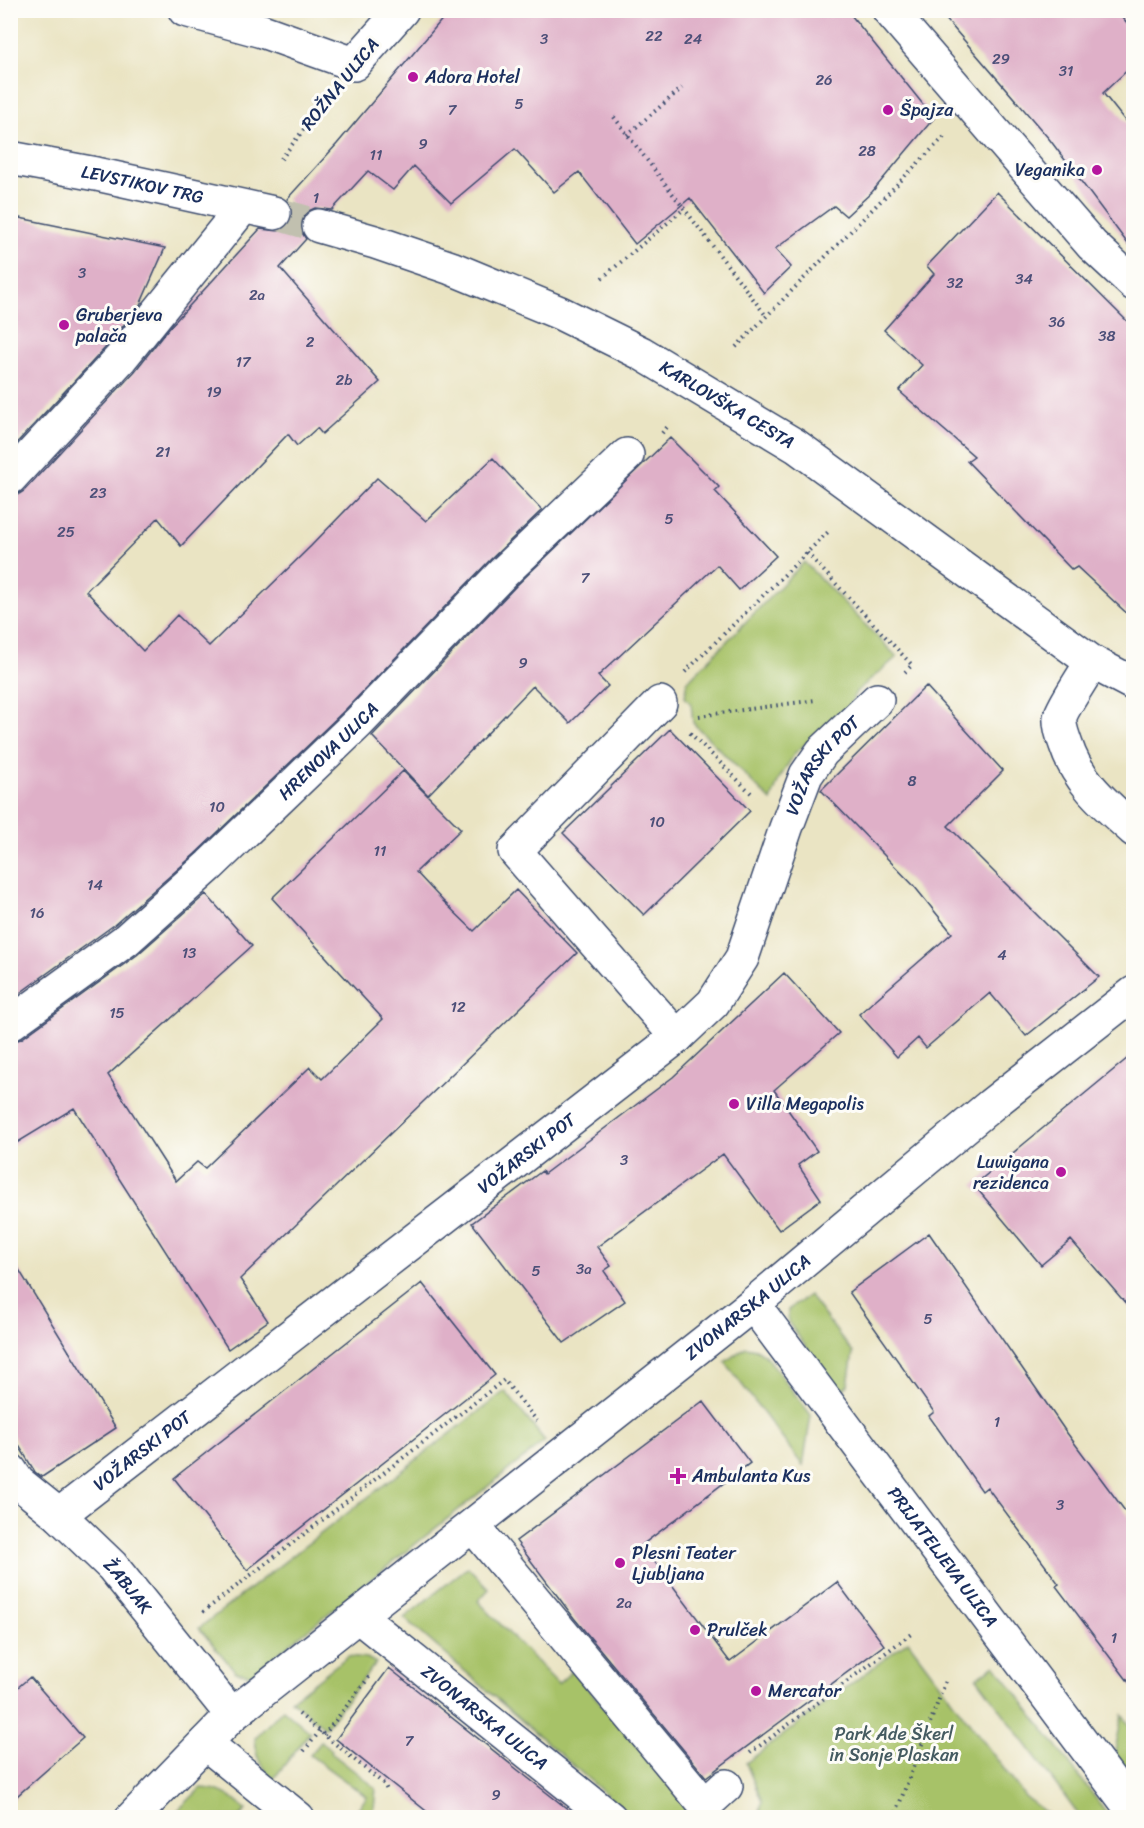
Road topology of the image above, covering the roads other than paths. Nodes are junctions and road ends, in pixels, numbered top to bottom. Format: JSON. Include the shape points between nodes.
{"nodes":[{"id":1,"x":185,"y":10,"type":"edge"},
{"id":2,"x":402,"y":10,"type":"edge"},
{"id":3,"x":889,"y":10,"type":"edge"},
{"id":4,"x":10,"y":158,"type":"edge"},
{"id":5,"x":319,"y":226,"type":"tunnel mouth"},
{"id":6,"x":1134,"y":284,"type":"edge"},
{"id":7,"x":627,"y":455,"type":"dead end"},
{"id":8,"x":10,"y":478,"type":"edge"},
{"id":9,"x":1092,"y":662,"type":"junction"},
{"id":10,"x":1134,"y":684,"type":"edge"},
{"id":11,"x":877,"y":700,"type":"road end"},
{"id":12,"x":1134,"y":706,"type":"edge"},
{"id":13,"x":668,"y":711,"type":"road end"},
{"id":14,"x":1134,"y":830,"type":"edge"},
{"id":15,"x":1134,"y":993,"type":"edge"},
{"id":16,"x":10,"y":1024,"type":"edge"},
{"id":17,"x":677,"y":1037,"type":"junction"},
{"id":18,"x":753,"y":1304,"type":"junction"},
{"id":19,"x":10,"y":1470,"type":"edge"},
{"id":20,"x":59,"y":1515,"type":"junction"},
{"id":21,"x":473,"y":1526,"type":"junction"},
{"id":22,"x":358,"y":1616,"type":"junction"},
{"id":23,"x":232,"y":1715,"type":"junction"},
{"id":24,"x":206,"y":1743,"type":"junction"},
{"id":25,"x":726,"y":1786,"type":"road end"},
{"id":26,"x":1134,"y":1812,"type":"edge"},
{"id":27,"x":132,"y":1818,"type":"edge"},
{"id":28,"x":298,"y":1818,"type":"edge"},
{"id":29,"x":610,"y":1818,"type":"edge"}],
"edges":[{"from":1,"to":2,"type":"street","name":"ROŽNA ULICA","via":[[262,31],[354,64]]},
{"from":3,"to":6,"type":"street","via":[[1092,244]]},
{"from":4,"to":8,"type":"street","name":"LEVSTIKOV TRG","via":[[258,210]]},
{"from":5,"to":9,"type":"street","name":"KARLOVŠKA CESTA","via":[[460,272],[560,313],[641,353],[796,446]]},
{"from":7,"to":16,"type":"street","name":"HRENOVA ULICA","via":[[210,865],[126,940]]},
{"from":9,"to":10,"type":"street","name":"KARLOVŠKA CESTA"},
{"from":9,"to":12,"type":"street","name":"KARLOVŠKA CESTA"},
{"from":9,"to":14,"type":"street","via":[[1060,716],[1063,737],[1075,769]]},
{"from":11,"to":17,"type":"street","name":"VOŽARSKI POT","via":[[822,752],[806,776],[742,958],[712,1004]]},
{"from":13,"to":17,"type":"street","via":[[515,851]]},
{"from":15,"to":18,"type":"street","name":"ZVONARSKA ULICA","via":[[991,1105]]},
{"from":17,"to":20,"type":"street","name":"VOŽARSKI POT"},
{"from":18,"to":21,"type":"street","name":"ZVONARSKA ULICA"},
{"from":18,"to":26,"type":"street","name":"PRIJATELJEVA ULICA"},
{"from":19,"to":20,"type":"street","name":"ŽABJAK","via":[[18,1482]]},
{"from":20,"to":23,"type":"street","name":"ŽABJAK","via":[[111,1566]]},
{"from":21,"to":22,"type":"street","name":"ZVONARSKA ULICA"},
{"from":21,"to":25,"type":"street","via":[[705,1805]]},
{"from":22,"to":23,"type":"street","name":"ZVONARSKA ULICA"},
{"from":22,"to":29,"type":"street","name":"ZVONARSKA ULICA"},
{"from":23,"to":24,"type":"street","name":"ZVONARSKA ULICA"},
{"from":24,"to":27,"type":"street","name":"ZVONARSKA ULICA"},
{"from":24,"to":28,"type":"street"}]}
